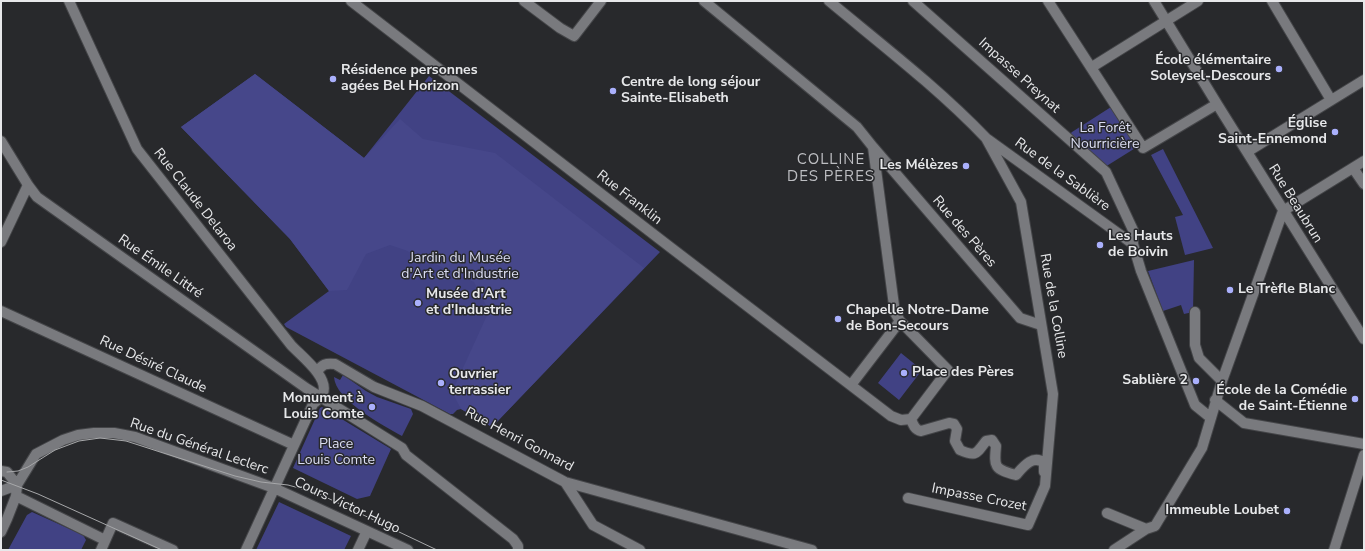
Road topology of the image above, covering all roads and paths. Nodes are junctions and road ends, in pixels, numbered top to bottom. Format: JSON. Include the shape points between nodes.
{"nodes":[{"id":1,"x":69,"y":1,"type":"edge"},
{"id":2,"x":351,"y":1,"type":"edge"},
{"id":3,"x":524,"y":1,"type":"edge"},
{"id":4,"x":601,"y":1,"type":"edge"},
{"id":5,"x":704,"y":1,"type":"edge"},
{"id":6,"x":829,"y":1,"type":"edge"},
{"id":7,"x":913,"y":1,"type":"edge"},
{"id":8,"x":1048,"y":1,"type":"edge"},
{"id":9,"x":1154,"y":1,"type":"edge"},
{"id":10,"x":1198,"y":1,"type":"edge"},
{"id":11,"x":1272,"y":1,"type":"edge"},
{"id":12,"x":1167,"y":20,"type":"junction"},
{"id":13,"x":1092,"y":67,"type":"junction"},
{"id":14,"x":1364,"y":80,"type":"edge"},
{"id":15,"x":1332,"y":100,"type":"junction"},
{"id":16,"x":1217,"y":104,"type":"junction"},
{"id":17,"x":986,"y":138,"type":"junction"},
{"id":18,"x":1,"y":142,"type":"edge"},
{"id":19,"x":873,"y":147,"type":"junction"},
{"id":20,"x":1247,"y":152,"type":"junction"},
{"id":21,"x":1364,"y":161,"type":"edge"},
{"id":22,"x":1353,"y":168,"type":"junction"},
{"id":23,"x":1364,"y":184,"type":"edge"},
{"id":24,"x":28,"y":185,"type":"junction"},
{"id":25,"x":1284,"y":211,"type":"junction"},
{"id":26,"x":1,"y":242,"type":"edge"},
{"id":27,"x":1133,"y":244,"type":"junction"},
{"id":28,"x":1,"y":311,"type":"edge"},
{"id":29,"x":1195,"y":312,"type":"dead end"},
{"id":30,"x":900,"y":321,"type":"junction"},
{"id":31,"x":1041,"y":325,"type":"junction"},
{"id":32,"x":1364,"y":339,"type":"edge"},
{"id":33,"x":317,"y":372,"type":"junction"},
{"id":34,"x":1222,"y":380,"type":"junction"},
{"id":35,"x":851,"y":385,"type":"junction"},
{"id":36,"x":321,"y":398,"type":"junction"},
{"id":37,"x":1215,"y":400,"type":"junction"},
{"id":38,"x":1211,"y":418,"type":"junction"},
{"id":39,"x":911,"y":419,"type":"junction"},
{"id":40,"x":1364,"y":444,"type":"edge"},
{"id":41,"x":294,"y":445,"type":"junction"},
{"id":42,"x":1364,"y":455,"type":"edge"},
{"id":43,"x":4,"y":472,"type":"edge"},
{"id":44,"x":565,"y":482,"type":"junction"},
{"id":45,"x":1045,"y":486,"type":"junction"},
{"id":46,"x":274,"y":488,"type":"junction"},
{"id":47,"x":16,"y":490,"type":"junction"},
{"id":48,"x":1,"y":491,"type":"edge"},
{"id":49,"x":908,"y":498,"type":"dead end"},
{"id":50,"x":1108,"y":512,"type":"dead end"},
{"id":51,"x":1146,"y":529,"type":"junction"},
{"id":52,"x":367,"y":531,"type":"junction"},
{"id":53,"x":1,"y":532,"type":"edge"},
{"id":54,"x":105,"y":540,"type":"junction"},
{"id":55,"x":101,"y":550,"type":"edge"},
{"id":56,"x":173,"y":550,"type":"edge"},
{"id":57,"x":246,"y":550,"type":"edge"},
{"id":58,"x":358,"y":550,"type":"edge"},
{"id":59,"x":408,"y":550,"type":"edge"},
{"id":60,"x":518,"y":550,"type":"edge"},
{"id":61,"x":640,"y":550,"type":"edge"},
{"id":62,"x":812,"y":550,"type":"edge"},
{"id":63,"x":1114,"y":550,"type":"edge"},
{"id":64,"x":1334,"y":550,"type":"edge"}],
"edges":[{"from":1,"to":33,"type":"street","name":"Rue Claude Delaroa","via":[[137,149],[291,345]]},
{"from":2,"to":35,"type":"street","name":"Rue Franklin"},
{"from":3,"to":4,"type":"street","via":[[574,36]]},
{"from":5,"to":19,"type":"street","name":"Rue des Pères","via":[[857,127]]},
{"from":6,"to":17,"type":"street","name":"Rue de la Sablière","via":[[936,90]]},
{"from":7,"to":27,"type":"street","name":"Impasse Preynat","via":[[1106,172],[1133,230]]},
{"from":8,"to":13,"type":"street"},
{"from":9,"to":12,"type":"street","name":"Rue Beaubrun"},
{"from":10,"to":12,"type":"street"},
{"from":11,"to":15,"type":"street"},
{"from":12,"to":13,"type":"street"},
{"from":12,"to":16,"type":"street","name":"Rue Beaubrun"},
{"from":13,"to":16,"type":"street","via":[[1143,148]]},
{"from":14,"to":15,"type":"street"},
{"from":15,"to":20,"type":"street"},
{"from":16,"to":20,"type":"street","name":"Rue Beaubrun"},
{"from":17,"to":27,"type":"street","name":"Rue de la Sablière"},
{"from":17,"to":31,"type":"street","name":"Rue de la Colline","via":[[1021,202]]},
{"from":18,"to":24,"type":"street","name":"Rue Émile Littré"},
{"from":19,"to":30,"type":"street","via":[[896,313]]},
{"from":19,"to":31,"type":"street","name":"Rue des Pères","via":[[1020,318]]},
{"from":20,"to":25,"type":"street","name":"Rue Beaubrun"},
{"from":21,"to":22,"type":"street"},
{"from":22,"to":23,"type":"street"},
{"from":22,"to":25,"type":"street"},
{"from":24,"to":26,"type":"street"},
{"from":24,"to":36,"type":"street","name":"Rue Émile Littré","via":[[37,197]]},
{"from":25,"to":32,"type":"street","name":"Rue Beaubrun"},
{"from":25,"to":34,"type":"street"},
{"from":27,"to":38,"type":"street","via":[[1141,271],[1195,405]]},
{"from":28,"to":41,"type":"street","name":"Rue Désiré Claude"},
{"from":29,"to":34,"type":"street","via":[[1195,344],[1199,358]]},
{"from":30,"to":35,"type":"street"},
{"from":30,"to":39,"type":"street","via":[[948,370]]},
{"from":31,"to":45,"type":"street","name":"Rue de la Colline","via":[[1053,394]]},
{"from":33,"to":36,"type":"street","name":"Rue Claude Delaroa","via":[[324,386]]},
{"from":33,"to":44,"type":"street","name":"Rue Henri Gonnard","via":[[323,365],[335,364],[374,387],[422,406]]},
{"from":34,"to":37,"type":"street"},
{"from":35,"to":39,"type":"street","name":"Rue Franklin","via":[[891,416],[901,420]]},
{"from":36,"to":41,"type":"street","via":[[314,403]]},
{"from":36,"to":60,"type":"street","via":[[402,448],[406,455],[513,539]]},
{"from":37,"to":38,"type":"street"},
{"from":37,"to":40,"type":"street","via":[[1244,423]]},
{"from":38,"to":51,"type":"street","via":[[1202,448],[1155,526]]},
{"from":39,"to":45,"type":"street","via":[[914,427],[921,431],[954,424],[957,430],[955,440],[960,450],[971,454],[976,453],[986,441],[992,440],[996,446],[996,466],[1006,472],[1016,475],[1029,461],[1041,461],[1044,464]]},
{"from":41,"to":46,"type":"street"},
{"from":42,"to":64,"type":"street"},
{"from":43,"to":47,"type":"street"},
{"from":44,"to":61,"type":"street","via":[[593,525]]},
{"from":44,"to":62,"type":"street","name":"Rue Henri Gonnard"},
{"from":45,"to":49,"type":"street","name":"Impasse Crozet","via":[[1028,524]]},
{"from":46,"to":47,"type":"street","name":"Rue du Général Leclerc","via":[[135,437],[94,433],[63,440],[36,454]]},
{"from":46,"to":52,"type":"street","name":"Cours Victor Hugo"},
{"from":46,"to":57,"type":"street"},
{"from":47,"to":48,"type":"street"},
{"from":47,"to":53,"type":"street","name":"Rue du Général Leclerc","via":[[8,519]]},
{"from":47,"to":54,"type":"street"},
{"from":50,"to":51,"type":"street"},
{"from":51,"to":63,"type":"street"},
{"from":52,"to":58,"type":"street"},
{"from":52,"to":59,"type":"street","name":"Cours Victor Hugo"},
{"from":54,"to":55,"type":"street"},
{"from":54,"to":56,"type":"street","via":[[113,523]]}]}
